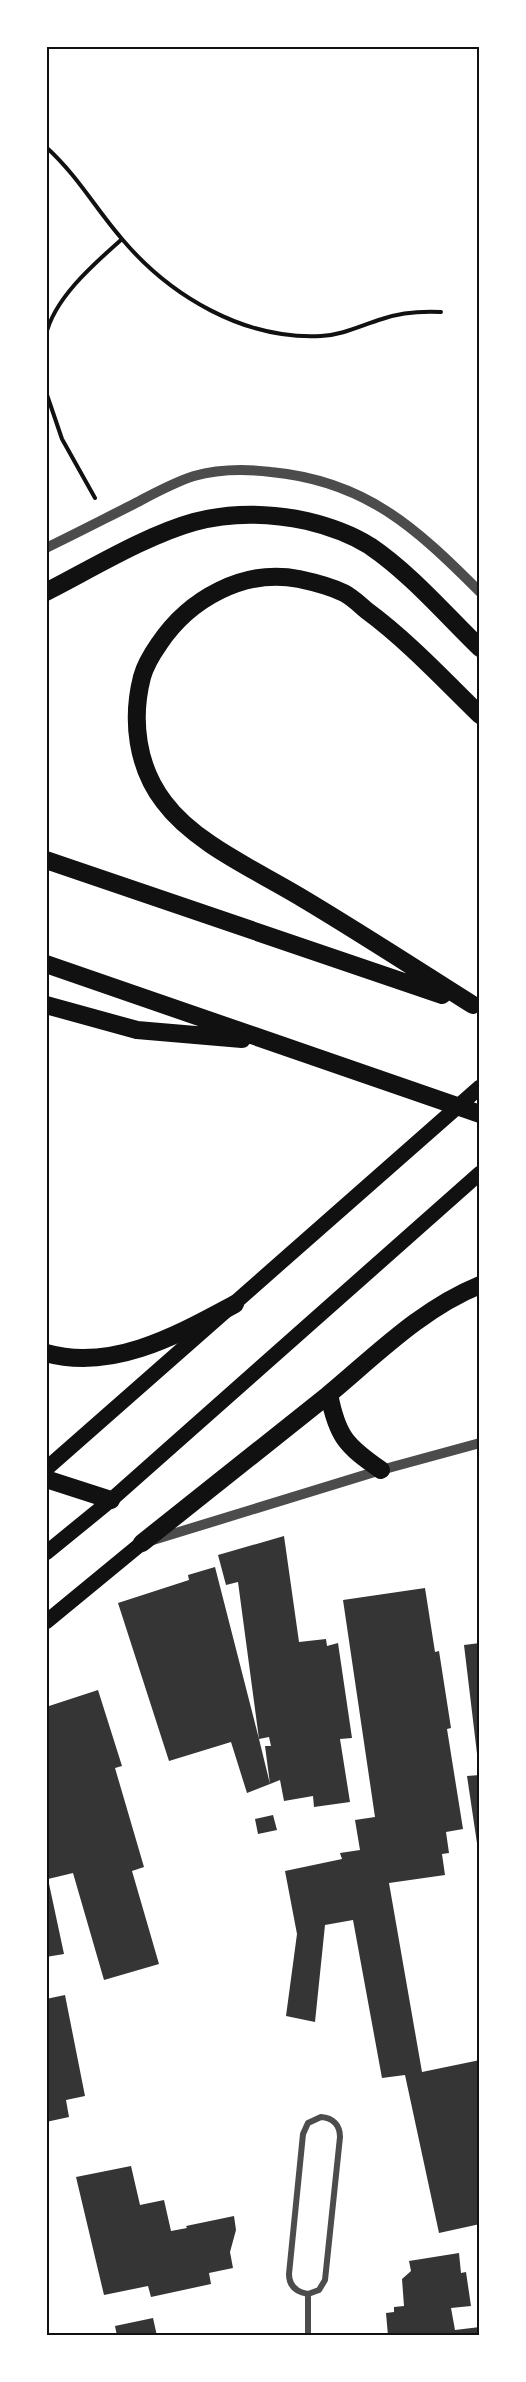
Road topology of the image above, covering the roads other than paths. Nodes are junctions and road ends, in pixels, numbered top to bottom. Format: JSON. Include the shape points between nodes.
{"nodes":[{"id":1,"x":46,"y":548,"type":"edge"},
{"id":2,"x":46,"y":592,"type":"edge"},
{"id":3,"x":480,"y":592,"type":"edge"},
{"id":4,"x":480,"y":648,"type":"edge"},
{"id":5,"x":480,"y":715,"type":"edge"},
{"id":6,"x":46,"y":860,"type":"edge"},
{"id":7,"x":46,"y":963,"type":"edge"},
{"id":8,"x":46,"y":1005,"type":"edge"},
{"id":9,"x":476,"y":1006,"type":"edge"},
{"id":10,"x":268,"y":1041,"type":"junction"},
{"id":11,"x":480,"y":1087,"type":"edge"},
{"id":12,"x":480,"y":1114,"type":"edge"},
{"id":13,"x":480,"y":1173,"type":"edge"},
{"id":14,"x":480,"y":1285,"type":"edge"},
{"id":15,"x":235,"y":1304,"type":"junction"},
{"id":16,"x":46,"y":1353,"type":"edge"},
{"id":17,"x":329,"y":1394,"type":"junction"},
{"id":18,"x":480,"y":1443,"type":"edge"},
{"id":19,"x":46,"y":1469,"type":"edge"},
{"id":20,"x":381,"y":1470,"type":"junction"},
{"id":21,"x":46,"y":1479,"type":"edge"},
{"id":22,"x":111,"y":1500,"type":"junction"},
{"id":23,"x":142,"y":1544,"type":"junction"},
{"id":24,"x":46,"y":1553,"type":"edge"},
{"id":25,"x":46,"y":1622,"type":"edge"},
{"id":26,"x":308,"y":2294,"type":"junction"},
{"id":27,"x":308,"y":2336,"type":"edge"}],
"edges":[{"from":1,"to":3,"type":"street","via":[[173,484],[224,470],[250,470],[336,484],[384,508],[433,545]]},
{"from":2,"to":4,"type":"highway","via":[[152,538],[194,522],[238,514],[283,516],[327,526],[368,545],[404,572]]},
{"from":5,"to":9,"type":"highway","via":[[379,619],[343,593],[279,576],[214,592],[178,618],[142,675],[137,718],[143,763],[163,802],[178,820]]},
{"from":6,"to":9,"type":"highway"},
{"from":7,"to":10,"type":"highway"},
{"from":8,"to":10,"type":"highway","via":[[137,1030]]},
{"from":10,"to":12,"type":"highway"},
{"from":11,"to":15,"type":"main road"},
{"from":13,"to":22,"type":"main road"},
{"from":14,"to":17,"type":"highway","via":[[405,1329]]},
{"from":15,"to":16,"type":"highway","via":[[142,1348],[95,1358]]},
{"from":15,"to":19,"type":"main road"},
{"from":17,"to":20,"type":"highway","via":[[341,1435],[358,1455]]},
{"from":17,"to":23,"type":"highway"},
{"from":18,"to":20,"type":"street"},
{"from":20,"to":23,"type":"street"},
{"from":21,"to":22,"type":"highway"},
{"from":22,"to":24,"type":"main road"},
{"from":23,"to":25,"type":"main road"},
{"from":26,"to":26,"type":"street","via":[[319,2289],[325,2280],[340,2137],[335,2123],[321,2117],[308,2122],[303,2134],[289,2274],[295,2289]]},
{"from":26,"to":27,"type":"street"}]}
